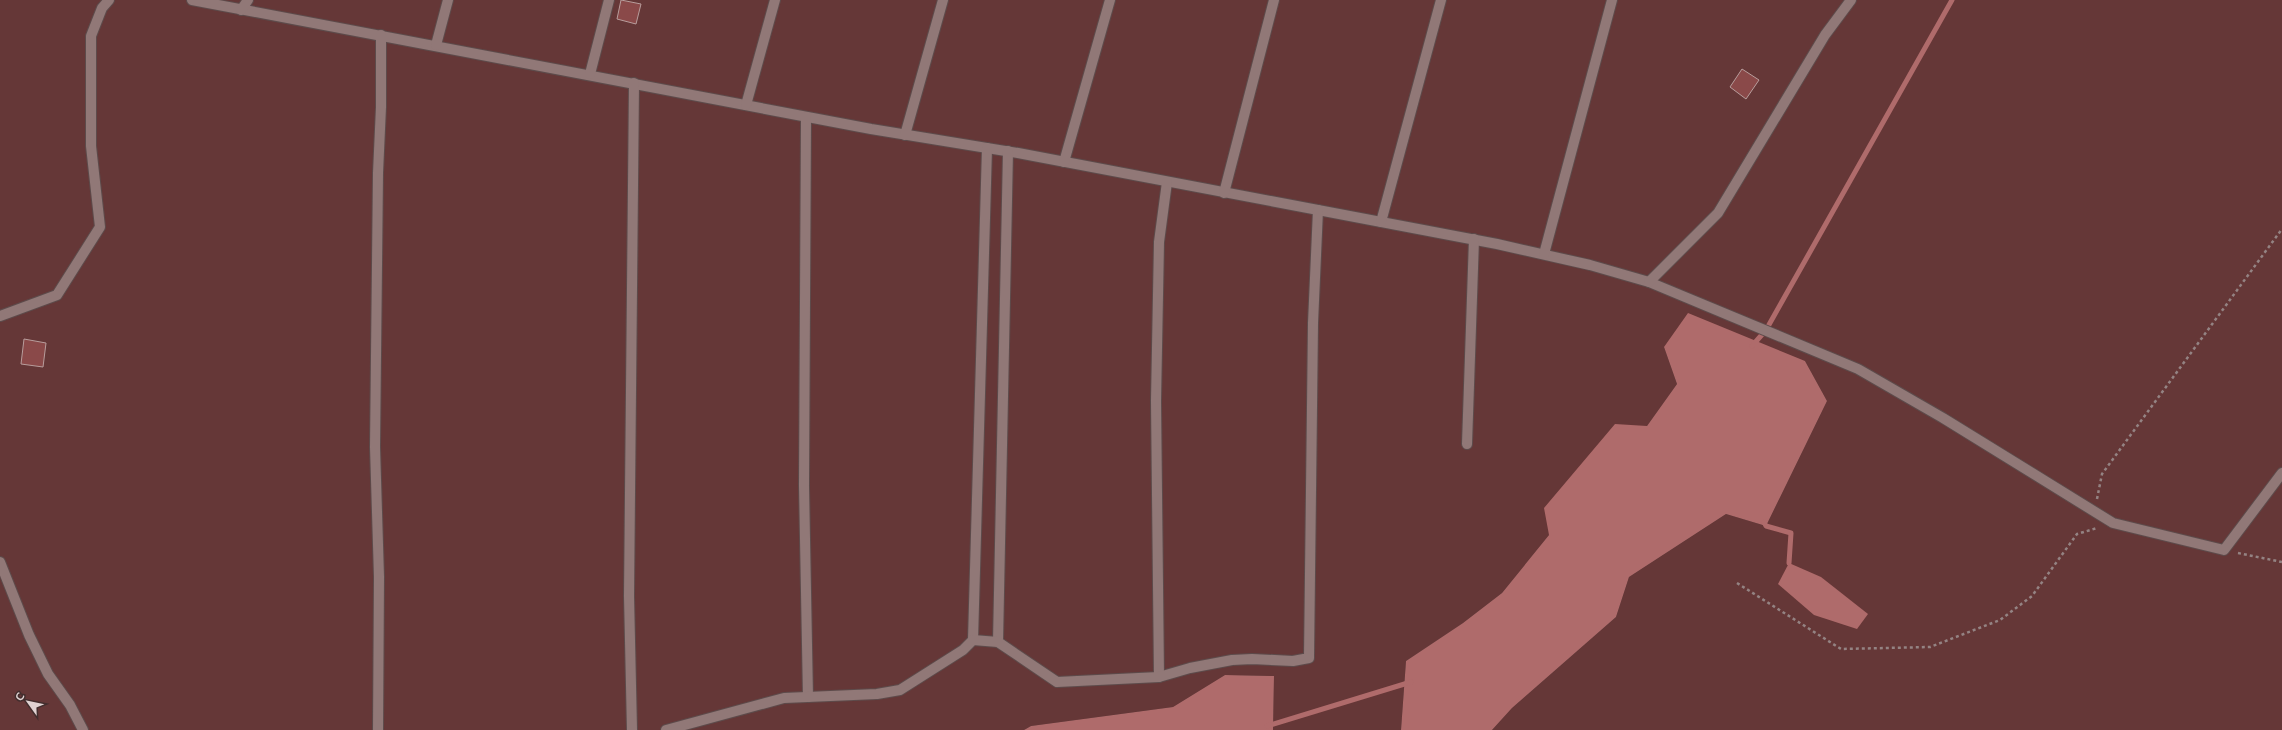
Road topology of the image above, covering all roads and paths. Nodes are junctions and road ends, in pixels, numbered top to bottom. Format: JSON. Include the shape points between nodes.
{"nodes":[{"id":1,"x":109,"y":0,"type":"edge"},
{"id":2,"x":192,"y":0,"type":"edge"},
{"id":3,"x":248,"y":0,"type":"edge"},
{"id":4,"x":448,"y":0,"type":"edge"},
{"id":5,"x":609,"y":0,"type":"edge"},
{"id":6,"x":775,"y":0,"type":"edge"},
{"id":7,"x":943,"y":0,"type":"edge"},
{"id":8,"x":1110,"y":0,"type":"edge"},
{"id":9,"x":1274,"y":0,"type":"edge"},
{"id":10,"x":1441,"y":0,"type":"edge"},
{"id":11,"x":1612,"y":0,"type":"edge"},
{"id":12,"x":1851,"y":0,"type":"edge"},
{"id":13,"x":241,"y":10,"type":"junction"},
{"id":14,"x":381,"y":35,"type":"junction"},
{"id":15,"x":436,"y":45,"type":"junction"},
{"id":16,"x":590,"y":74,"type":"junction"},
{"id":17,"x":634,"y":83,"type":"junction"},
{"id":18,"x":746,"y":105,"type":"junction"},
{"id":19,"x":806,"y":117,"type":"junction"},
{"id":20,"x":905,"y":135,"type":"junction"},
{"id":21,"x":987,"y":148,"type":"junction"},
{"id":22,"x":1008,"y":151,"type":"junction"},
{"id":23,"x":1064,"y":162,"type":"junction"},
{"id":24,"x":1167,"y":182,"type":"junction"},
{"id":25,"x":1224,"y":193,"type":"junction"},
{"id":26,"x":1318,"y":210,"type":"junction"},
{"id":27,"x":1381,"y":222,"type":"junction"},
{"id":28,"x":2282,"y":229,"type":"edge"},
{"id":29,"x":1474,"y":239,"type":"junction"},
{"id":30,"x":1544,"y":254,"type":"junction"},
{"id":31,"x":1648,"y":282,"type":"junction"},
{"id":32,"x":0,"y":316,"type":"edge"},
{"id":33,"x":1467,"y":444,"type":"dead end"},
{"id":34,"x":2282,"y":473,"type":"edge"},
{"id":35,"x":2094,"y":511,"type":"junction"},
{"id":36,"x":2113,"y":523,"type":"junction"},
{"id":37,"x":2224,"y":550,"type":"junction"},
{"id":38,"x":0,"y":562,"type":"edge"},
{"id":39,"x":2282,"y":562,"type":"edge"},
{"id":40,"x":1737,"y":582,"type":"dead end"},
{"id":41,"x":973,"y":640,"type":"junction"},
{"id":42,"x":998,"y":642,"type":"junction"},
{"id":43,"x":1159,"y":677,"type":"junction"},
{"id":44,"x":808,"y":697,"type":"junction"},
{"id":45,"x":83,"y":730,"type":"edge"},
{"id":46,"x":378,"y":730,"type":"edge"},
{"id":47,"x":632,"y":730,"type":"edge"},
{"id":48,"x":666,"y":730,"type":"edge"}],
"edges":[{"from":1,"to":32,"type":"street","via":[[102,8],[91,36],[90,146],[100,227],[57,295]]},
{"from":2,"to":13,"type":"street"},
{"from":3,"to":13,"type":"street"},
{"from":4,"to":15,"type":"street"},
{"from":5,"to":16,"type":"street"},
{"from":6,"to":18,"type":"street"},
{"from":7,"to":20,"type":"street"},
{"from":8,"to":23,"type":"street"},
{"from":9,"to":25,"type":"street"},
{"from":10,"to":27,"type":"street"},
{"from":11,"to":30,"type":"street"},
{"from":12,"to":31,"type":"street","via":[[1825,36],[1718,213]]},
{"from":13,"to":14,"type":"street"},
{"from":14,"to":15,"type":"street"},
{"from":14,"to":46,"type":"street","via":[[375,447],[379,576]]},
{"from":15,"to":16,"type":"street"},
{"from":16,"to":17,"type":"street"},
{"from":17,"to":18,"type":"street"},
{"from":17,"to":47,"type":"street","via":[[629,596]]},
{"from":18,"to":19,"type":"street"},
{"from":19,"to":20,"type":"street"},
{"from":19,"to":44,"type":"street","via":[[804,486]]},
{"from":20,"to":21,"type":"street"},
{"from":21,"to":22,"type":"street"},
{"from":21,"to":41,"type":"street"},
{"from":22,"to":23,"type":"street"},
{"from":22,"to":42,"type":"street"},
{"from":23,"to":24,"type":"street"},
{"from":24,"to":25,"type":"street"},
{"from":24,"to":43,"type":"street","via":[[1159,242],[1156,401]]},
{"from":25,"to":26,"type":"street"},
{"from":26,"to":27,"type":"street"},
{"from":26,"to":43,"type":"street","via":[[1313,323],[1309,658],[1293,661],[1252,658],[1232,660]]},
{"from":27,"to":29,"type":"street"},
{"from":28,"to":35,"type":"path","via":[[2102,474]]},
{"from":29,"to":30,"type":"street"},
{"from":29,"to":33,"type":"street"},
{"from":30,"to":31,"type":"street"},
{"from":31,"to":35,"type":"street","via":[[1858,368]]},
{"from":34,"to":37,"type":"street"},
{"from":35,"to":36,"type":"street"},
{"from":36,"to":37,"type":"street"},
{"from":36,"to":40,"type":"path","via":[[2077,534],[2032,596],[2000,620],[1930,647],[1841,649]]},
{"from":37,"to":39,"type":"path"},
{"from":38,"to":45,"type":"street","via":[[29,635],[48,674],[70,705]]},
{"from":41,"to":42,"type":"street"},
{"from":41,"to":44,"type":"street","via":[[958,654],[900,690],[877,694]]},
{"from":42,"to":43,"type":"street","via":[[1057,682]]},
{"from":44,"to":48,"type":"street","via":[[784,698]]}]}
